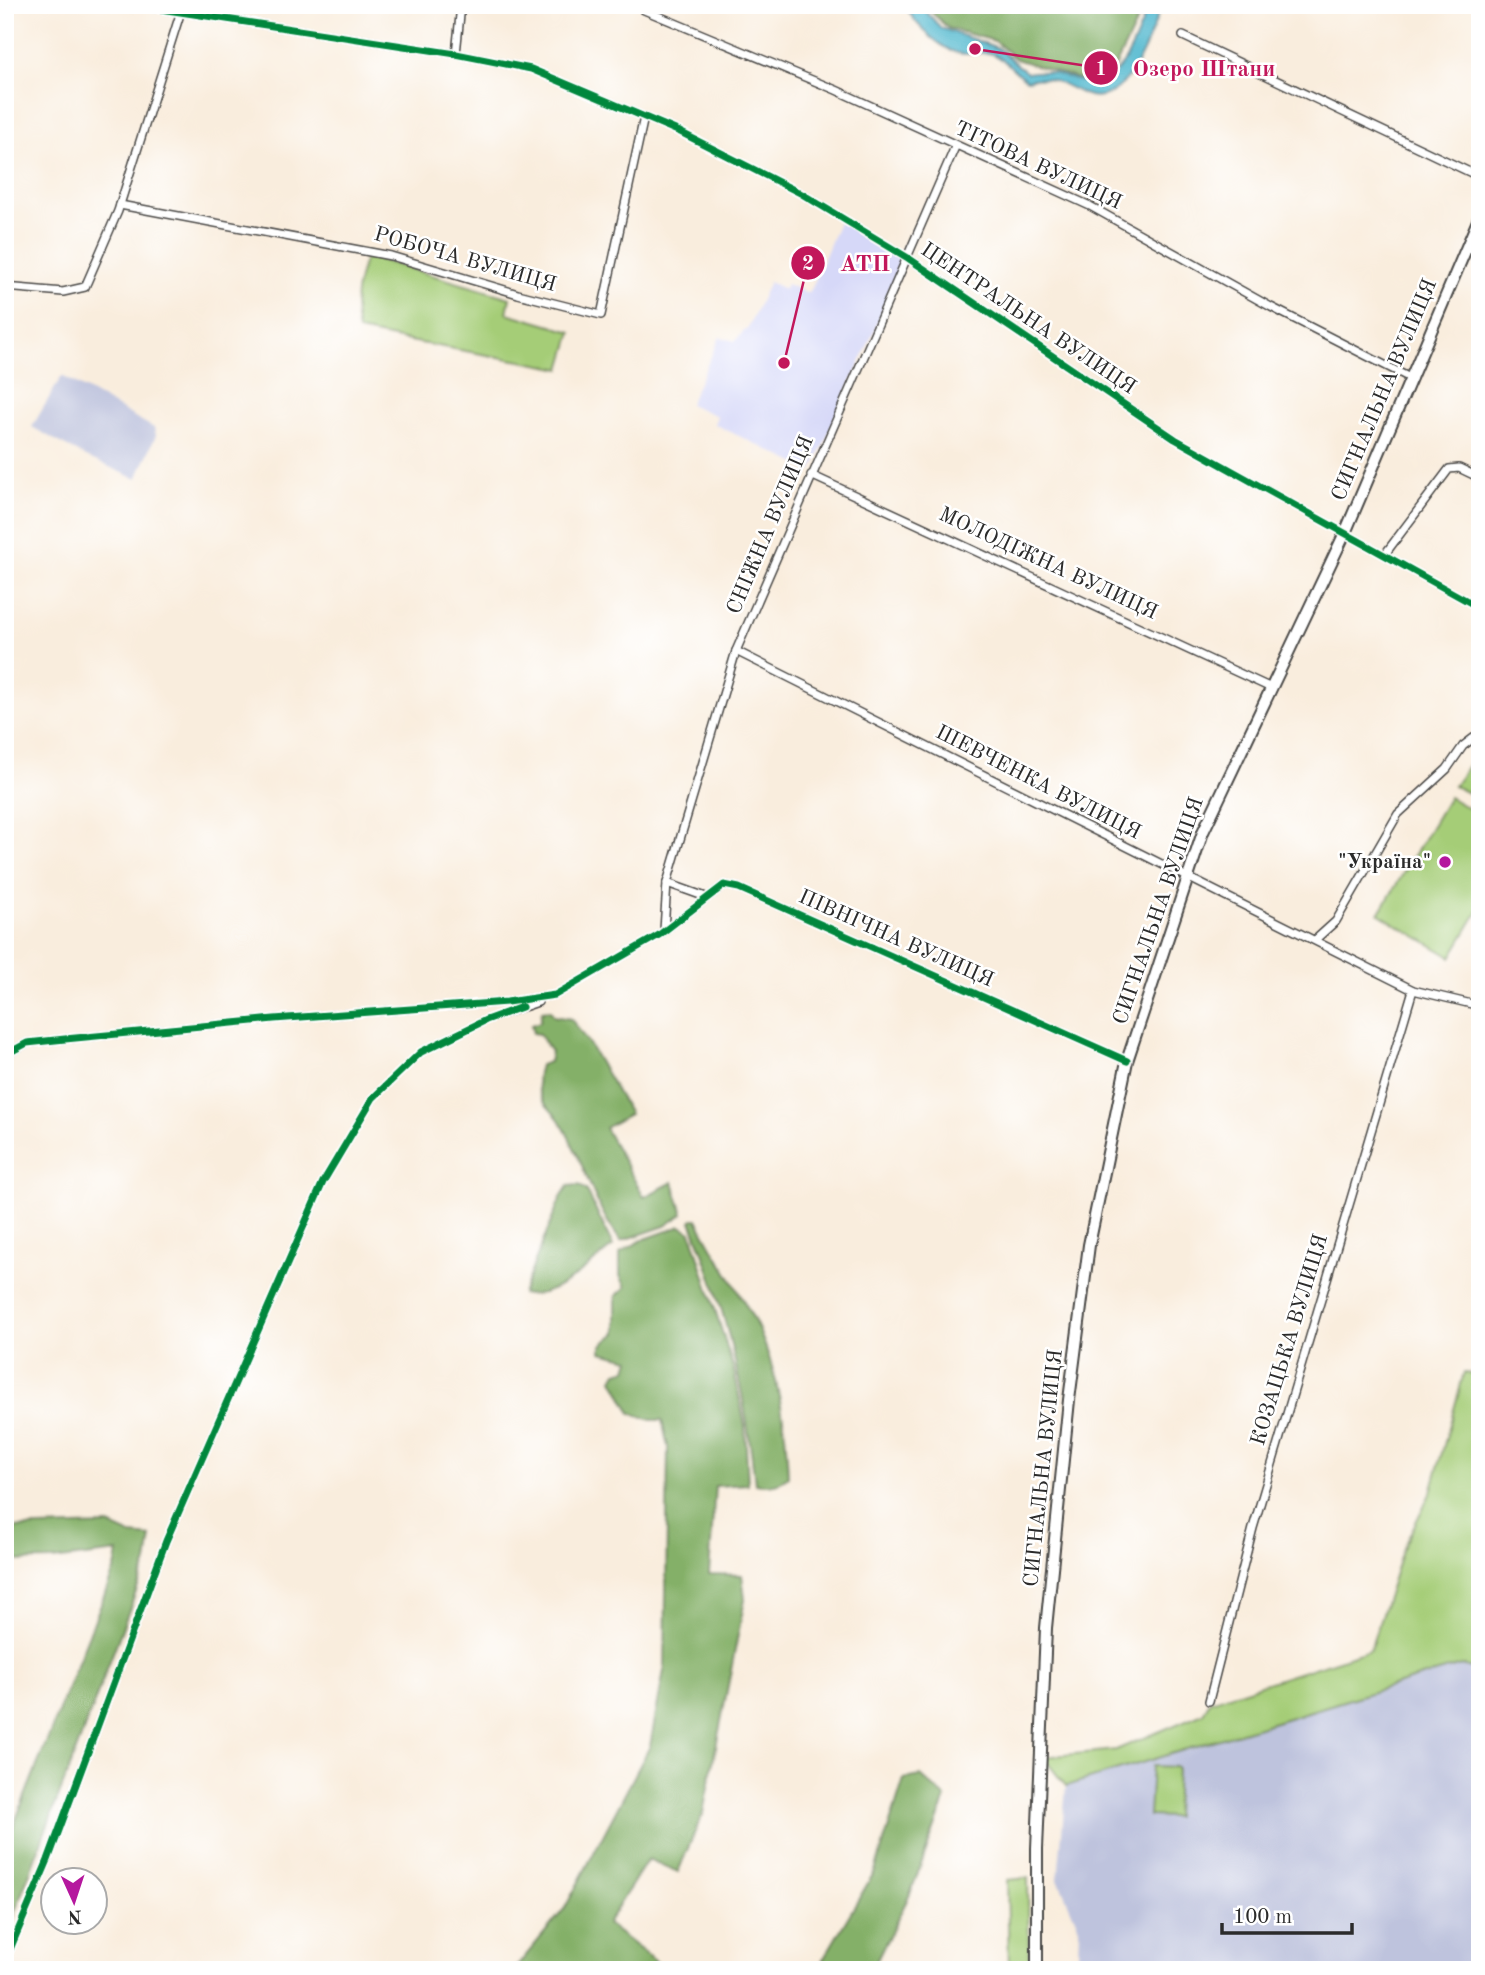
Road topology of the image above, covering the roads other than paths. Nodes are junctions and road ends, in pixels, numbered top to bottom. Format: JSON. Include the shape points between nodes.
{"nodes":[{"id":1,"x":134,"y":5,"type":"edge"},
{"id":2,"x":461,"y":5,"type":"edge"},
{"id":3,"x":641,"y":5,"type":"edge"},
{"id":4,"x":181,"y":11,"type":"junction"},
{"id":5,"x":1183,"y":36,"type":"dead end"},
{"id":6,"x":456,"y":54,"type":"junction"},
{"id":7,"x":644,"y":117,"type":"junction"},
{"id":8,"x":955,"y":147,"type":"junction"},
{"id":9,"x":1480,"y":177,"type":"edge"},
{"id":10,"x":120,"y":205,"type":"junction"},
{"id":11,"x":1480,"y":216,"type":"edge"},
{"id":12,"x":908,"y":258,"type":"junction"},
{"id":13,"x":5,"y":287,"type":"edge"},
{"id":14,"x":1412,"y":379,"type":"junction"},
{"id":15,"x":811,"y":475,"type":"junction"},
{"id":16,"x":1480,"y":478,"type":"edge"},
{"id":17,"x":1345,"y":533,"type":"junction"},
{"id":18,"x":1385,"y":554,"type":"junction"},
{"id":19,"x":1480,"y":608,"type":"edge"},
{"id":20,"x":736,"y":651,"type":"junction"},
{"id":21,"x":1269,"y":687,"type":"junction"},
{"id":22,"x":1480,"y":733,"type":"edge"},
{"id":23,"x":1187,"y":877,"type":"junction"},
{"id":24,"x":667,"y":883,"type":"junction"},
{"id":25,"x":706,"y":897,"type":"junction"},
{"id":26,"x":662,"y":933,"type":"junction"},
{"id":27,"x":1315,"y":940,"type":"junction"},
{"id":28,"x":1413,"y":990,"type":"junction"},
{"id":29,"x":555,"y":995,"type":"junction"},
{"id":30,"x":1480,"y":1006,"type":"edge"},
{"id":31,"x":5,"y":1055,"type":"edge"},
{"id":32,"x":1127,"y":1061,"type":"junction"},
{"id":33,"x":1209,"y":1702,"type":"dead end"},
{"id":34,"x":5,"y":1961,"type":"edge"},
{"id":35,"x":1037,"y":1970,"type":"edge"}],
"edges":[{"from":1,"to":4,"type":"street","name":"ЦЕНТРАЛЬНА ВУЛИЦЯ"},
{"from":2,"to":6,"type":"street"},
{"from":3,"to":8,"type":"street","name":"ТІТОВА ВУЛИЦЯ"},
{"from":4,"to":6,"type":"street","name":"ЦЕНТРАЛЬНА ВУЛИЦЯ"},
{"from":4,"to":10,"type":"street"},
{"from":5,"to":9,"type":"street"},
{"from":6,"to":7,"type":"street","name":"ЦЕНТРАЛЬНА ВУЛИЦЯ","via":[[531,69]]},
{"from":7,"to":10,"type":"street","name":"РОБОЧА ВУЛИЦЯ","via":[[601,315],[391,256]]},
{"from":7,"to":12,"type":"street","name":"ЦЕНТРАЛЬНА ВУЛИЦЯ","via":[[802,194]]},
{"from":8,"to":12,"type":"street","name":"СНІЖНА ВУЛИЦЯ"},
{"from":8,"to":14,"type":"street","name":"ТІТОВА ВУЛИЦЯ","via":[[1090,206]]},
{"from":10,"to":13,"type":"street","via":[[85,287],[63,292]]},
{"from":11,"to":14,"type":"main road","name":"СИГНАЛЬНА ВУЛИЦЯ"},
{"from":12,"to":15,"type":"street","name":"СНІЖНА ВУЛИЦЯ"},
{"from":12,"to":17,"type":"street","name":"ЦЕНТРАЛЬНА ВУЛИЦЯ","via":[[1175,439]]},
{"from":14,"to":17,"type":"main road","name":"СИГНАЛЬНА ВУЛИЦЯ"},
{"from":15,"to":20,"type":"street","name":"СНІЖНА ВУЛИЦЯ"},
{"from":15,"to":21,"type":"street","name":"МОЛОДІЖНА ВУЛИЦЯ"},
{"from":16,"to":18,"type":"street","via":[[1459,468],[1449,469]]},
{"from":17,"to":18,"type":"street","name":"ЦЕНТРАЛЬНА ВУЛИЦЯ"},
{"from":17,"to":21,"type":"main road","name":"СИГНАЛЬНА ВУЛИЦЯ"},
{"from":18,"to":19,"type":"street","name":"ЦЕНТРАЛЬНА ВУЛИЦЯ"},
{"from":20,"to":23,"type":"street","name":"ШЕВЧЕНКА ВУЛИЦЯ"},
{"from":20,"to":24,"type":"street","name":"СНІЖНА ВУЛИЦЯ"},
{"from":21,"to":23,"type":"main road","name":"СИГНАЛЬНА ВУЛИЦЯ"},
{"from":22,"to":27,"type":"street","via":[[1398,814],[1336,921]]},
{"from":23,"to":27,"type":"street","name":"ШЕВЧЕНКА ВУЛИЦЯ"},
{"from":23,"to":32,"type":"main road","name":"СИГНАЛЬНА ВУЛИЦЯ"},
{"from":24,"to":25,"type":"street"},
{"from":24,"to":26,"type":"street","name":"СНІЖНА ВУЛИЦЯ"},
{"from":25,"to":26,"type":"street","name":"ПІВНІЧНА ВУЛИЦЯ"},
{"from":25,"to":32,"type":"street","name":"ПІВНІЧНА ВУЛИЦЯ","via":[[724,886],[738,888]]},
{"from":26,"to":29,"type":"street","name":"ПІВНІЧНА ВУЛИЦЯ"},
{"from":27,"to":28,"type":"street","name":"ШЕВЧЕНКА ВУЛИЦЯ"},
{"from":28,"to":30,"type":"street","name":"ШЕВЧЕНКА ВУЛИЦЯ"},
{"from":28,"to":33,"type":"street","name":"КОЗАЦЬКА ВУЛИЦЯ","via":[[1253,1528]]},
{"from":29,"to":31,"type":"street","via":[[27,1043]]},
{"from":29,"to":34,"type":"street","via":[[486,1020],[421,1052],[373,1098],[323,1182],[166,1541],[48,1860]]},
{"from":32,"to":35,"type":"main road","name":"СИГНАЛЬНА ВУЛИЦЯ","via":[[1089,1245],[1046,1628]]}]}
